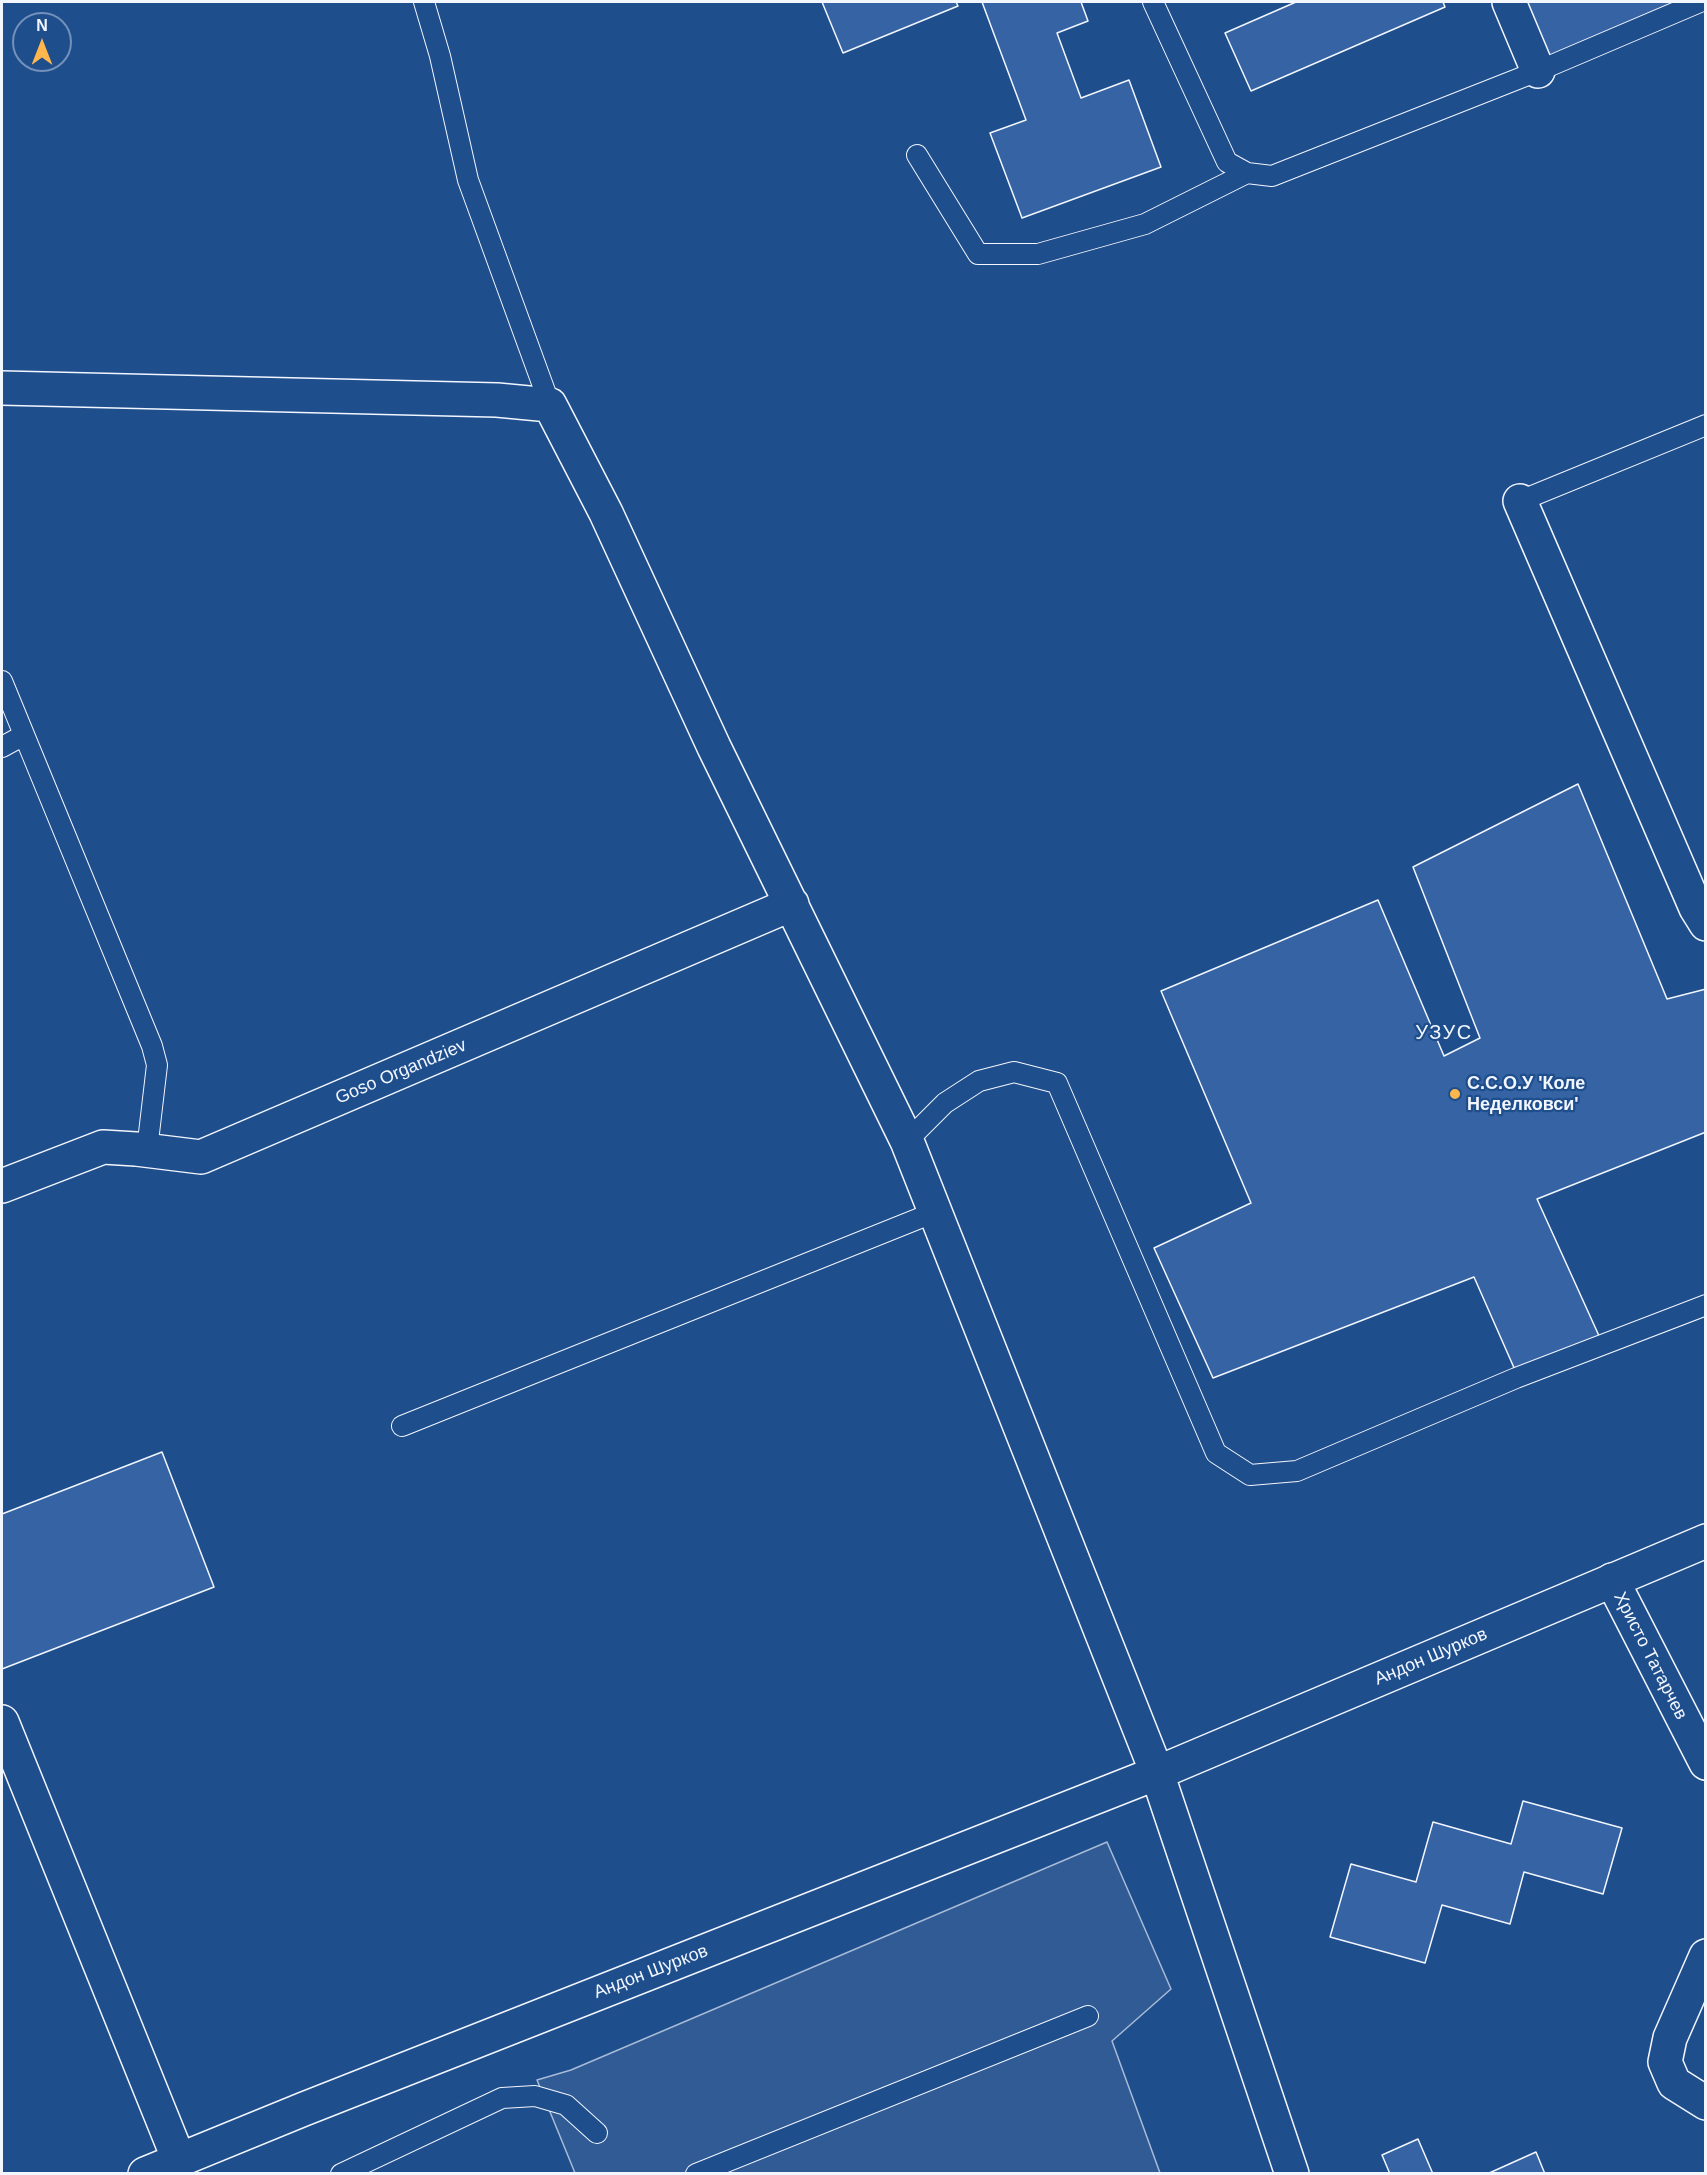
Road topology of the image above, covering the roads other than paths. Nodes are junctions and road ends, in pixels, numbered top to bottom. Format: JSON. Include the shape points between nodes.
{"nodes":[{"id":1,"x":424,"y":2,"type":"edge"},
{"id":2,"x":1153,"y":2,"type":"edge"},
{"id":3,"x":1509,"y":2,"type":"edge"},
{"id":4,"x":1700,"y":2,"type":"edge"},
{"id":5,"x":1538,"y":71,"type":"junction"},
{"id":6,"x":917,"y":155,"type":"dead end"},
{"id":7,"x":1247,"y":173,"type":"junction"},
{"id":8,"x":2,"y":388,"type":"edge"},
{"id":9,"x":550,"y":405,"type":"junction"},
{"id":10,"x":1706,"y":425,"type":"edge"},
{"id":11,"x":1520,"y":501,"type":"joint"},
{"id":12,"x":2,"y":681,"type":"edge"},
{"id":13,"x":24,"y":735,"type":"junction"},
{"id":14,"x":2,"y":747,"type":"edge"},
{"id":15,"x":792,"y":904,"type":"junction"},
{"id":16,"x":1706,"y":924,"type":"edge"},
{"id":17,"x":907,"y":1141,"type":"junction"},
{"id":18,"x":147,"y":1150,"type":"junction"},
{"id":19,"x":2,"y":1186,"type":"edge"},
{"id":20,"x":935,"y":1212,"type":"junction"},
{"id":21,"x":1706,"y":1305,"type":"edge"},
{"id":22,"x":402,"y":1426,"type":"dead end"},
{"id":23,"x":1706,"y":1541,"type":"edge"},
{"id":24,"x":1612,"y":1580,"type":"junction"},
{"id":25,"x":2,"y":1722,"type":"edge"},
{"id":26,"x":1706,"y":1763,"type":"edge"},
{"id":27,"x":1157,"y":1773,"type":"junction"},
{"id":28,"x":1706,"y":1956,"type":"edge"},
{"id":29,"x":1088,"y":2016,"type":"dead end"},
{"id":30,"x":1706,"y":2103,"type":"edge"},
{"id":31,"x":597,"y":2133,"type":"dead end"},
{"id":32,"x":178,"y":2160,"type":"junction"},
{"id":33,"x":145,"y":2174,"type":"edge"},
{"id":34,"x":341,"y":2174,"type":"edge"},
{"id":35,"x":696,"y":2174,"type":"edge"},
{"id":36,"x":1292,"y":2174,"type":"edge"}],
"edges":[{"from":1,"to":9,"type":"lane","via":[[468,180]]},
{"from":2,"to":7,"type":"lane","via":[[1227,162]]},
{"from":3,"to":5,"type":"street"},
{"from":4,"to":5,"type":"lane"},
{"from":5,"to":7,"type":"lane","via":[[1272,176]]},
{"from":6,"to":7,"type":"lane","via":[[978,254],[1038,254],[1145,224]]},
{"from":8,"to":9,"type":"street","via":[[496,399]]},
{"from":9,"to":15,"type":"street","via":[[606,513]]},
{"from":10,"to":11,"type":"lane"},
{"from":11,"to":16,"type":"street"},
{"from":12,"to":13,"type":"lane"},
{"from":13,"to":14,"type":"lane"},
{"from":13,"to":18,"type":"lane","via":[[152,1046],[157,1065]]},
{"from":15,"to":17,"type":"street"},
{"from":15,"to":18,"type":"street","name":"Goso Organdziev","via":[[201,1158]]},
{"from":17,"to":20,"type":"street"},
{"from":17,"to":21,"type":"lane","via":[[945,1103],[980,1081],[1014,1072],[1057,1083],[1216,1453],[1250,1475],[1298,1471],[1516,1378]]},
{"from":18,"to":19,"type":"street","name":"Goso Organdziev","via":[[103,1147]]},
{"from":20,"to":22,"type":"lane"},
{"from":20,"to":27,"type":"street"},
{"from":23,"to":24,"type":"street","name":"Андон Шурков"},
{"from":24,"to":26,"type":"street","name":"Христо Татарчев"},
{"from":24,"to":27,"type":"street","name":"Андон Шурков"},
{"from":25,"to":32,"type":"street"},
{"from":27,"to":32,"type":"street","name":"Андон Шурков"},
{"from":27,"to":36,"type":"street"},
{"from":28,"to":30,"type":"street","via":[[1670,2038],[1665,2062],[1674,2083]]},
{"from":29,"to":35,"type":"lane"},
{"from":31,"to":34,"type":"lane","via":[[566,2105],[535,2096],[502,2098]]},
{"from":32,"to":33,"type":"street","name":"Андон Шурков"}]}
